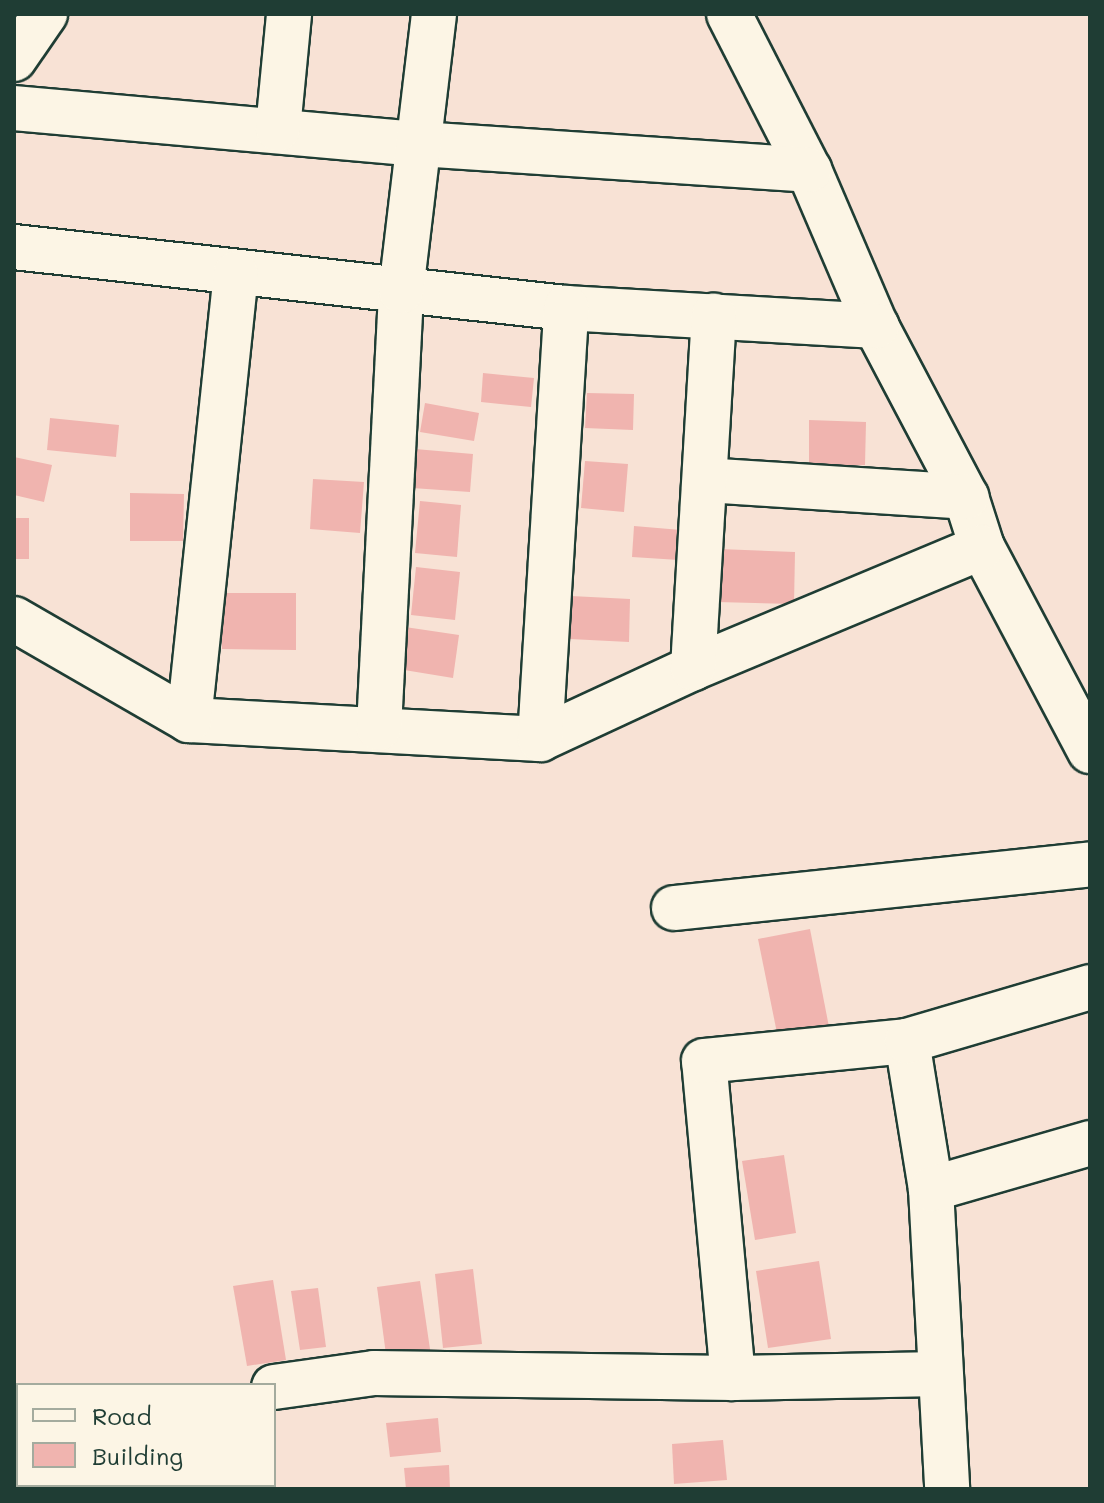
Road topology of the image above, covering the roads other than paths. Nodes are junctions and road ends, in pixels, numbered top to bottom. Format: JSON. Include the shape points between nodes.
{"nodes":[{"id":1,"x":45,"y":14,"type":"edge"},
{"id":2,"x":289,"y":14,"type":"edge"},
{"id":3,"x":434,"y":14,"type":"edge"},
{"id":4,"x":717,"y":15,"type":"edge"},
{"id":5,"x":14,"y":59,"type":"edge"},
{"id":6,"x":14,"y":108,"type":"edge"},
{"id":7,"x":278,"y":129,"type":"junction"},
{"id":8,"x":419,"y":144,"type":"junction"},
{"id":9,"x":809,"y":170,"type":"junction"},
{"id":10,"x":14,"y":247,"type":"edge"},
{"id":11,"x":236,"y":273,"type":"junction"},
{"id":12,"x":401,"y":291,"type":"junction"},
{"id":13,"x":566,"y":308,"type":"junction"},
{"id":14,"x":714,"y":316,"type":"junction"},
{"id":15,"x":876,"y":326,"type":"junction"},
{"id":16,"x":705,"y":480,"type":"junction"},
{"id":17,"x":966,"y":497,"type":"junction"},
{"id":18,"x":982,"y":547,"type":"junction"},
{"id":19,"x":14,"y":619,"type":"edge"},
{"id":20,"x":693,"y":668,"type":"junction"},
{"id":21,"x":189,"y":720,"type":"junction"},
{"id":22,"x":379,"y":728,"type":"junction"},
{"id":23,"x":540,"y":739,"type":"junction"},
{"id":24,"x":1090,"y":751,"type":"edge"},
{"id":25,"x":1090,"y":864,"type":"edge"},
{"id":26,"x":674,"y":908,"type":"dead end"},
{"id":27,"x":1090,"y":987,"type":"edge"},
{"id":28,"x":907,"y":1041,"type":"junction"},
{"id":29,"x":1090,"y":1143,"type":"edge"},
{"id":30,"x":931,"y":1189,"type":"junction"},
{"id":31,"x":940,"y":1374,"type":"junction"},
{"id":32,"x":733,"y":1378,"type":"junction"},
{"id":33,"x":276,"y":1387,"type":"edge"},
{"id":34,"x":947,"y":1489,"type":"edge"}],
"edges":[{"from":1,"to":5,"type":"street"},
{"from":2,"to":7,"type":"street"},
{"from":3,"to":8,"type":"street"},
{"from":4,"to":9,"type":"street"},
{"from":6,"to":7,"type":"street"},
{"from":7,"to":8,"type":"street"},
{"from":8,"to":9,"type":"street"},
{"from":8,"to":12,"type":"street"},
{"from":9,"to":15,"type":"street"},
{"from":10,"to":11,"type":"street"},
{"from":11,"to":12,"type":"street"},
{"from":11,"to":21,"type":"street"},
{"from":12,"to":13,"type":"street"},
{"from":12,"to":22,"type":"street"},
{"from":13,"to":14,"type":"street"},
{"from":13,"to":23,"type":"street"},
{"from":14,"to":15,"type":"street"},
{"from":14,"to":16,"type":"street"},
{"from":15,"to":17,"type":"street"},
{"from":16,"to":17,"type":"street"},
{"from":16,"to":20,"type":"street"},
{"from":17,"to":18,"type":"street"},
{"from":18,"to":20,"type":"street"},
{"from":18,"to":24,"type":"street"},
{"from":19,"to":21,"type":"street"},
{"from":20,"to":23,"type":"street"},
{"from":21,"to":22,"type":"street"},
{"from":22,"to":23,"type":"street"},
{"from":25,"to":26,"type":"street"},
{"from":27,"to":28,"type":"street"},
{"from":28,"to":30,"type":"street"},
{"from":28,"to":32,"type":"street","via":[[704,1061]]},
{"from":29,"to":30,"type":"street"},
{"from":30,"to":31,"type":"street"},
{"from":31,"to":32,"type":"street"},
{"from":31,"to":34,"type":"street"},
{"from":32,"to":33,"type":"street","via":[[374,1373]]}]}
